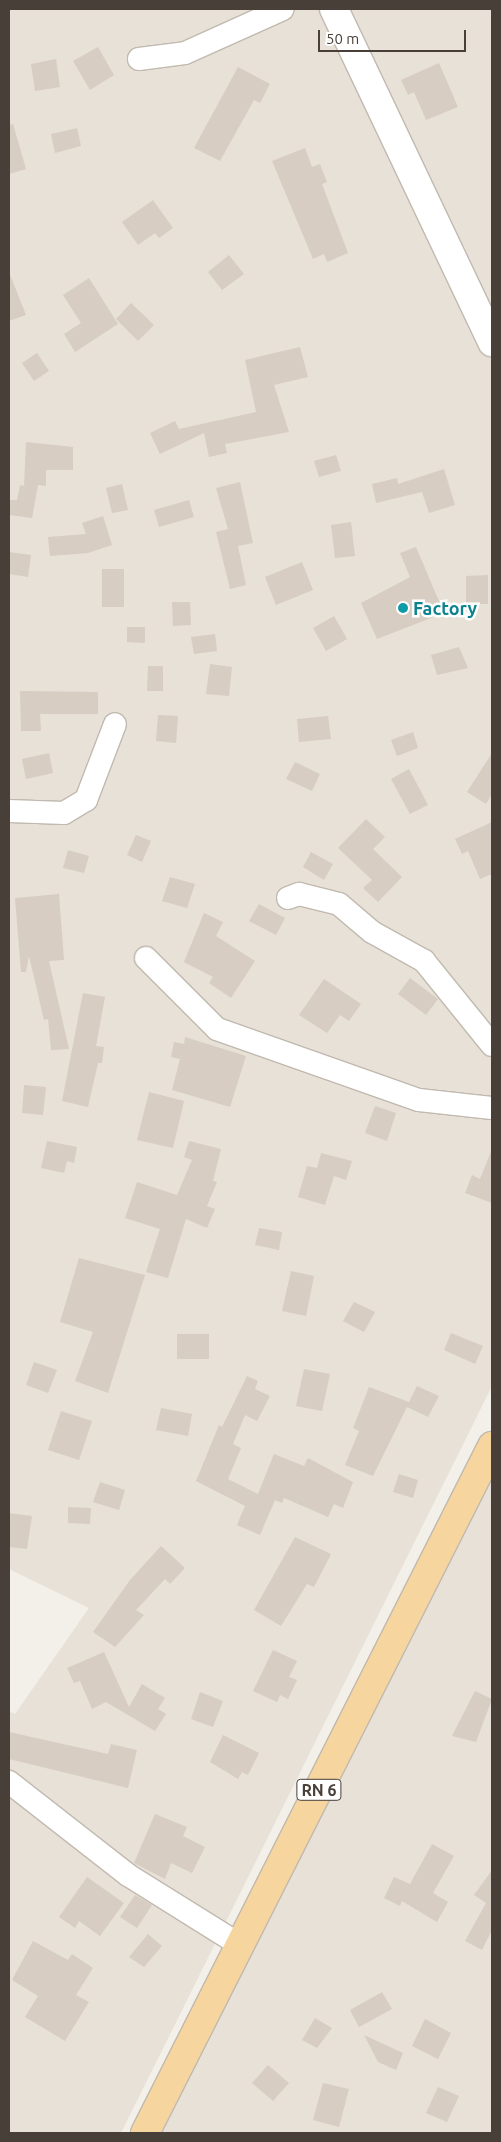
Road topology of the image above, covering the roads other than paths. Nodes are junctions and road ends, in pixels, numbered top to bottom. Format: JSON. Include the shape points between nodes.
{"nodes":[{"id":1,"x":283,"y":9,"type":"edge"},
{"id":2,"x":334,"y":9,"type":"edge"},
{"id":3,"x":139,"y":60,"type":"dead end"},
{"id":4,"x":492,"y":342,"type":"edge"},
{"id":5,"x":115,"y":724,"type":"dead end"},
{"id":6,"x":9,"y":811,"type":"edge"},
{"id":7,"x":288,"y":898,"type":"dead end"},
{"id":8,"x":146,"y":958,"type":"dead end"},
{"id":9,"x":492,"y":1045,"type":"edge"},
{"id":10,"x":492,"y":1108,"type":"edge"},
{"id":11,"x":492,"y":1446,"type":"edge"},
{"id":12,"x":9,"y":1782,"type":"edge"},
{"id":13,"x":240,"y":1945,"type":"junction"},
{"id":14,"x":145,"y":2133,"type":"edge"}],
"edges":[{"from":1,"to":3,"type":"street","via":[[185,53]]},
{"from":2,"to":4,"type":"street"},
{"from":5,"to":6,"type":"street","via":[[86,800],[64,813]]},
{"from":7,"to":9,"type":"street","via":[[299,894],[339,904],[372,932],[424,961]]},
{"from":8,"to":10,"type":"street","via":[[217,1029],[419,1100]]},
{"from":11,"to":13,"type":"main road","number":"RN 6"},
{"from":12,"to":13,"type":"street","via":[[128,1875]]},
{"from":13,"to":14,"type":"main road","number":"RN 6"}]}
